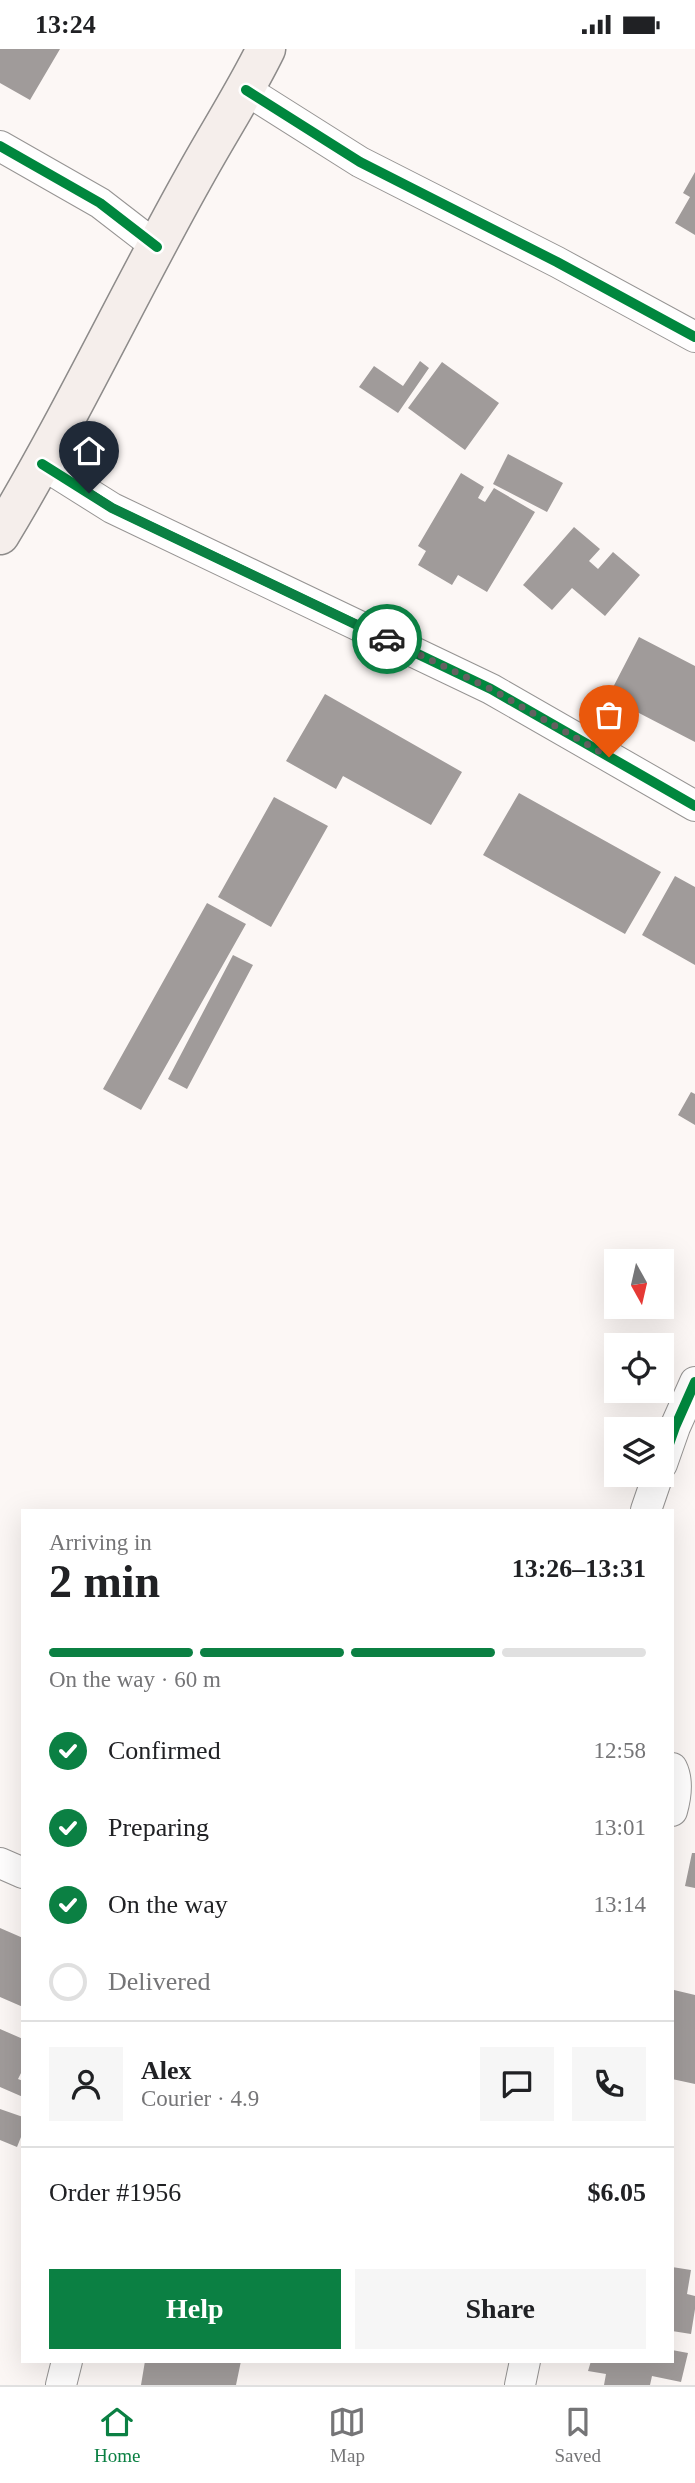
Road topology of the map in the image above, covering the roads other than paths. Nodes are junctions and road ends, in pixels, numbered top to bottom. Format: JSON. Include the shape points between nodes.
{"nodes":[{"id":1,"x":266,"y":49,"type":"edge"},
{"id":2,"x":246,"y":90,"type":"junction"},
{"id":3,"x":0,"y":146,"type":"edge"},
{"id":4,"x":157,"y":247,"type":"junction"},
{"id":5,"x":695,"y":337,"type":"edge"},
{"id":6,"x":43,"y":464,"type":"junction"},
{"id":7,"x":0,"y":535,"type":"edge"},
{"id":8,"x":695,"y":806,"type":"edge"},
{"id":9,"x":695,"y":1382,"type":"edge"},
{"id":10,"x":674,"y":1430,"type":"edge"},
{"id":11,"x":654,"y":1487,"type":"edge"},
{"id":12,"x":646,"y":1509,"type":"edge"},
{"id":13,"x":674,"y":1772,"type":"edge"},
{"id":14,"x":674,"y":1805,"type":"edge"},
{"id":15,"x":0,"y":1863,"type":"edge"},
{"id":16,"x":21,"y":1872,"type":"edge"},
{"id":17,"x":66,"y":2363,"type":"edge"},
{"id":18,"x":525,"y":2363,"type":"edge"},
{"id":19,"x":61,"y":2385,"type":"edge"},
{"id":20,"x":520,"y":2385,"type":"edge"}],
"edges":[{"from":1,"to":2,"type":"main road"},
{"from":2,"to":4,"type":"main road"},
{"from":2,"to":5,"type":"street","via":[[360,162]]},
{"from":3,"to":4,"type":"street","via":[[100,202]]},
{"from":4,"to":6,"type":"main road"},
{"from":6,"to":7,"type":"main road"},
{"from":6,"to":8,"type":"street","via":[[112,508],[491,689]]},
{"from":9,"to":10,"type":"street"},
{"from":11,"to":12,"type":"street"},
{"from":13,"to":14,"type":"street"},
{"from":15,"to":16,"type":"street"},
{"from":17,"to":19,"type":"street"},
{"from":18,"to":20,"type":"street"}]}
